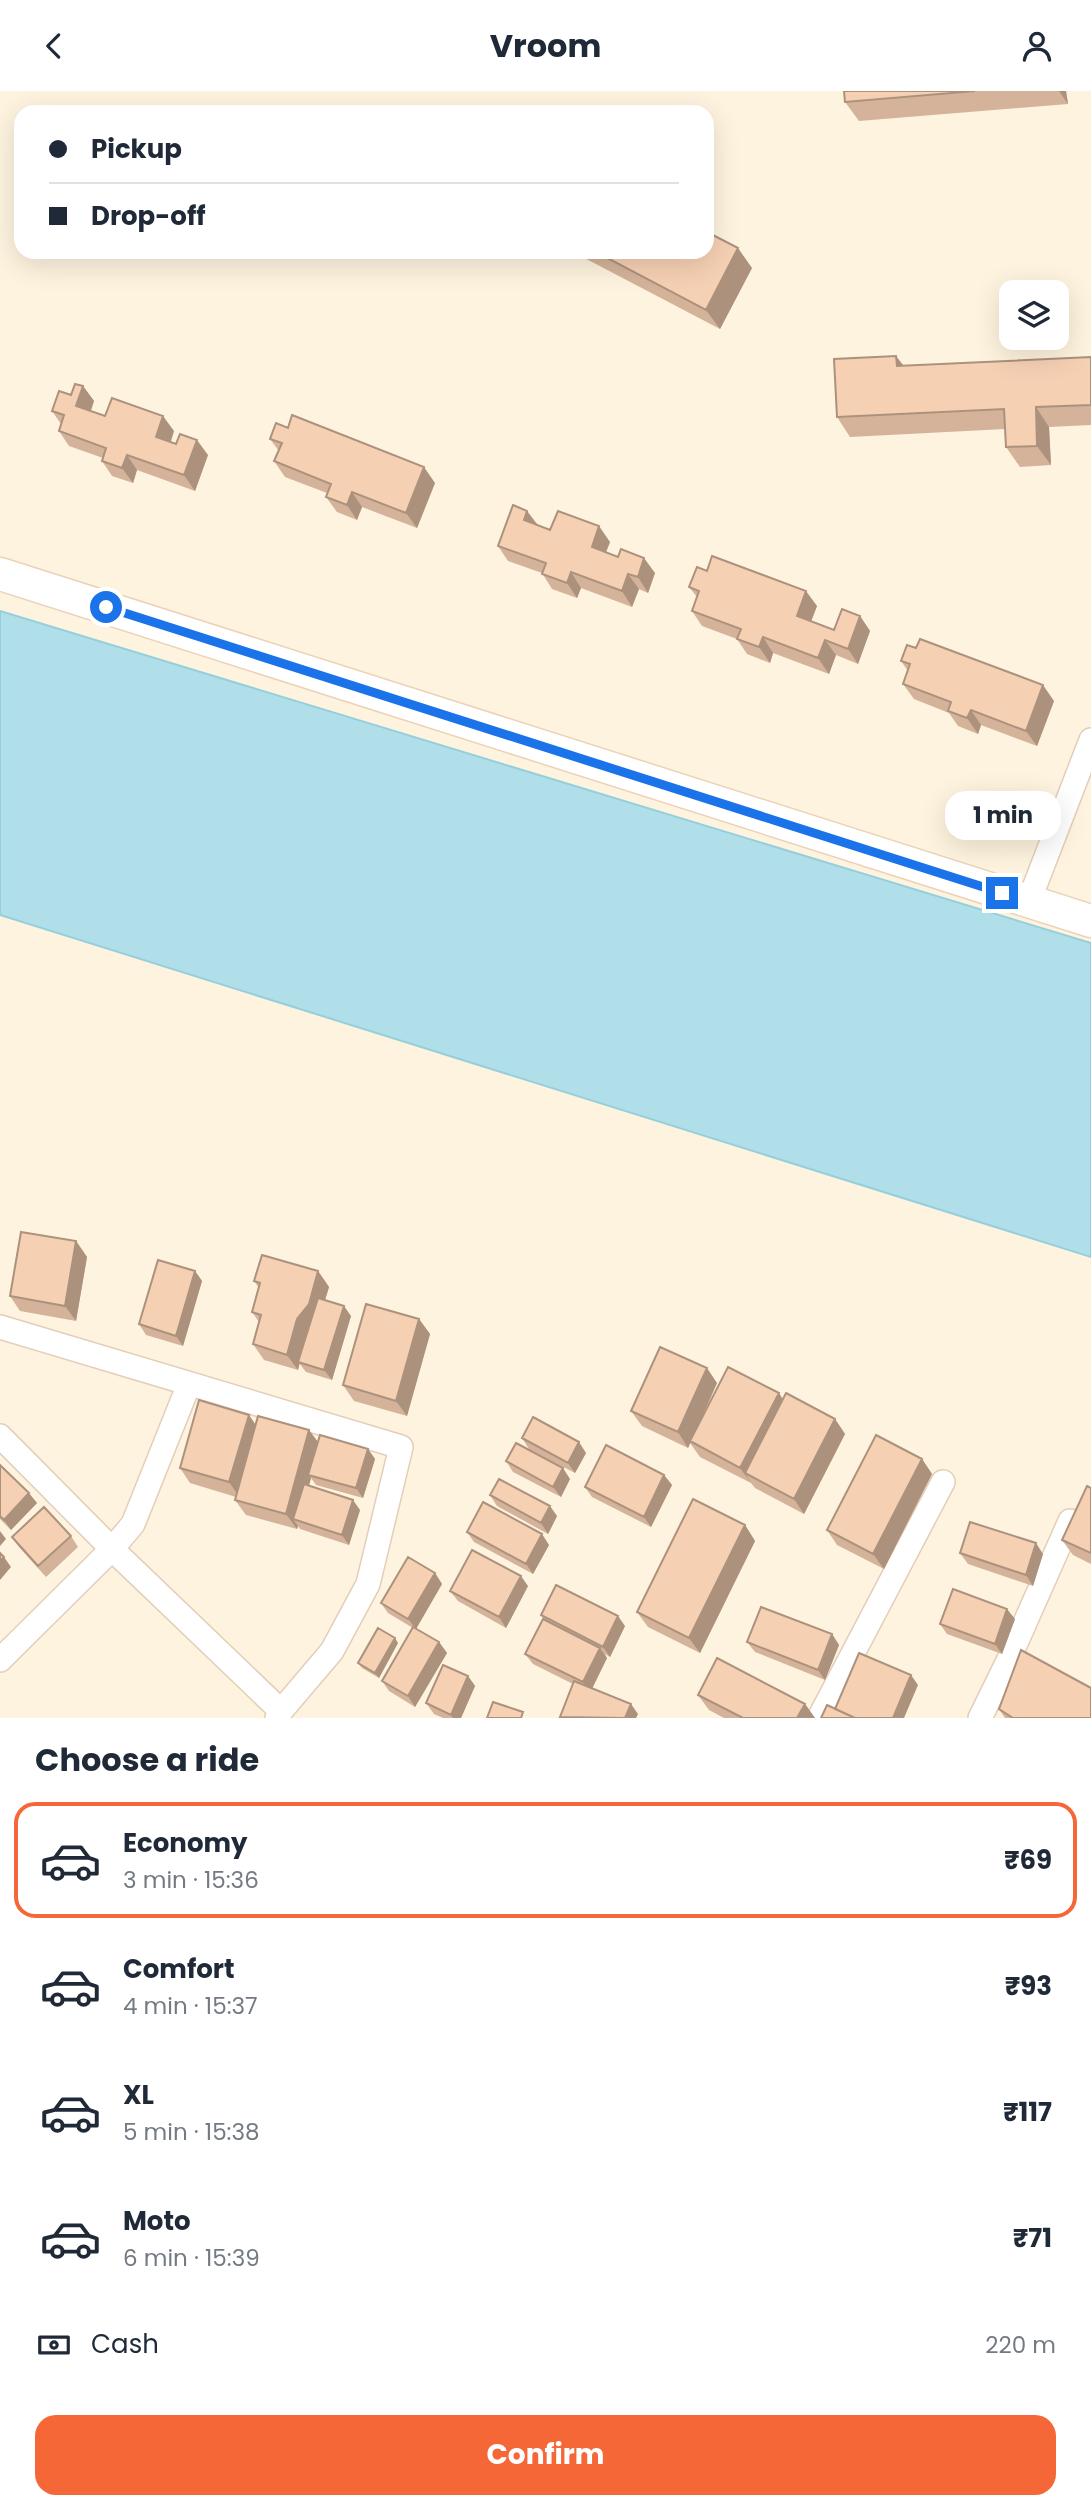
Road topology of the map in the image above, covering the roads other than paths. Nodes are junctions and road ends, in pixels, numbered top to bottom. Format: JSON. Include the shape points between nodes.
{"nodes":[{"id":1,"x":0,"y":574,"type":"edge"},
{"id":2,"x":1091,"y":740,"type":"edge"},
{"id":3,"x":1029,"y":901,"type":"junction"},
{"id":4,"x":1091,"y":921,"type":"edge"},
{"id":5,"x":0,"y":1327,"type":"edge"},
{"id":6,"x":189,"y":1384,"type":"junction"},
{"id":7,"x":0,"y":1436,"type":"edge"},
{"id":8,"x":943,"y":1482,"type":"dead end"},
{"id":9,"x":1070,"y":1521,"type":"edge"},
{"id":10,"x":112,"y":1549,"type":"junction"},
{"id":11,"x":0,"y":1660,"type":"edge"},
{"id":12,"x":279,"y":1715,"type":"edge"},
{"id":13,"x":819,"y":1718,"type":"edge"},
{"id":14,"x":980,"y":1718,"type":"edge"}],
"edges":[{"from":1,"to":3,"type":"street"},
{"from":2,"to":3,"type":"street"},
{"from":3,"to":4,"type":"street"},
{"from":5,"to":6,"type":"street"},
{"from":6,"to":10,"type":"street","via":[[133,1524]]},
{"from":6,"to":12,"type":"street","via":[[401,1447],[368,1584],[332,1651]]},
{"from":7,"to":10,"type":"street"},
{"from":8,"to":13,"type":"street"},
{"from":9,"to":14,"type":"street"},
{"from":10,"to":11,"type":"street"},
{"from":10,"to":12,"type":"street"}]}
